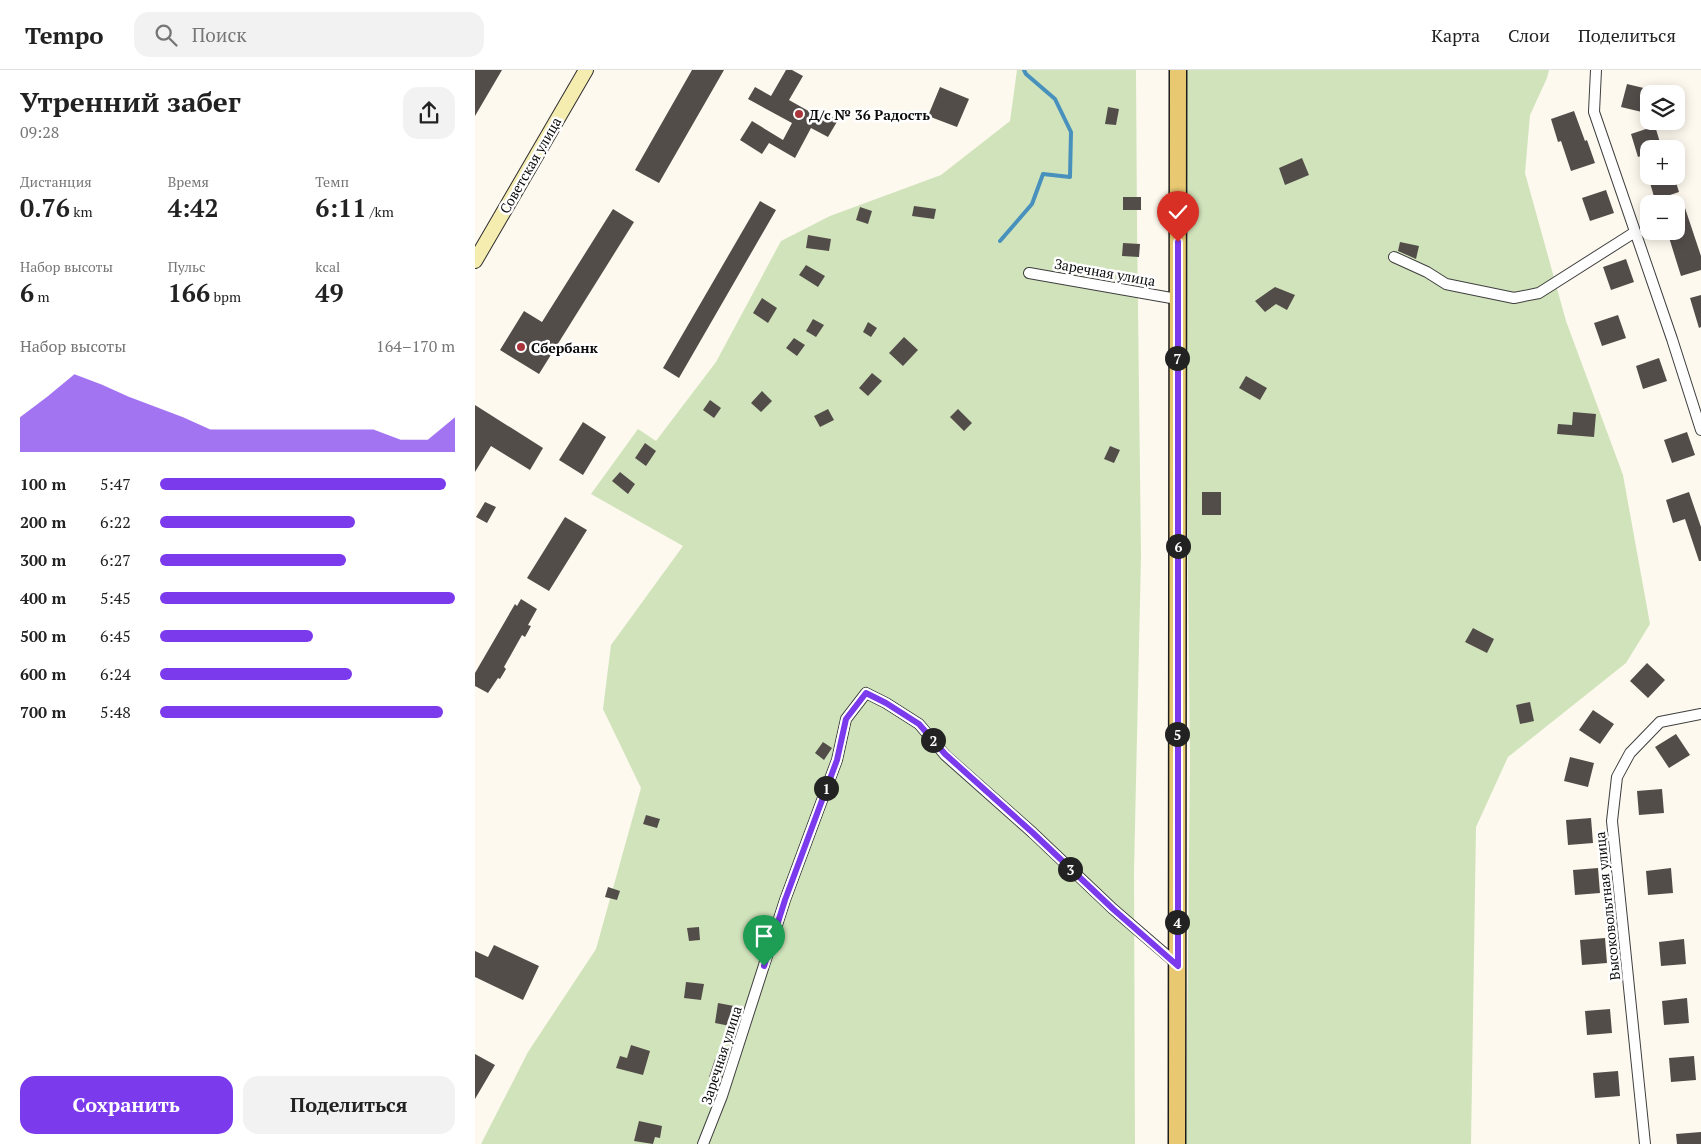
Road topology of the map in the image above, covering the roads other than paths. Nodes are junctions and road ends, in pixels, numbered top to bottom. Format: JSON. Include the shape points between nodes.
{"nodes":[{"id":1,"x":586,"y":70,"type":"edge"},
{"id":2,"x":1178,"y":70,"type":"edge"},
{"id":3,"x":1596,"y":70,"type":"edge"},
{"id":4,"x":1635,"y":232,"type":"junction"},
{"id":5,"x":1394,"y":257,"type":"dead end"},
{"id":6,"x":475,"y":261,"type":"edge"},
{"id":7,"x":1029,"y":273,"type":"dead end"},
{"id":8,"x":1177,"y":299,"type":"junction"},
{"id":9,"x":1701,"y":430,"type":"edge"},
{"id":10,"x":1701,"y":714,"type":"edge"},
{"id":11,"x":1178,"y":966,"type":"junction"},
{"id":12,"x":703,"y":1144,"type":"edge"},
{"id":13,"x":1177,"y":1144,"type":"edge"},
{"id":14,"x":1645,"y":1144,"type":"edge"}],
"edges":[{"from":1,"to":6,"type":"main road","name":"Советская улица"},
{"from":2,"to":8,"type":"main road"},
{"from":3,"to":4,"type":"street","via":[[1593,112]]},
{"from":4,"to":5,"type":"street","via":[[1539,293],[1514,298],[1446,284]]},
{"from":4,"to":9,"type":"street"},
{"from":7,"to":8,"type":"street","name":"Заречная улица"},
{"from":8,"to":11,"type":"main road"},
{"from":10,"to":14,"type":"street","name":"Высоковольтная улица","via":[[1661,722],[1630,753],[1617,777],[1612,821]]},
{"from":11,"to":12,"type":"street","name":"Заречная улица","via":[[945,754],[919,724],[866,693],[846,719],[837,760],[785,900],[722,1096]]},
{"from":11,"to":13,"type":"main road"}]}
